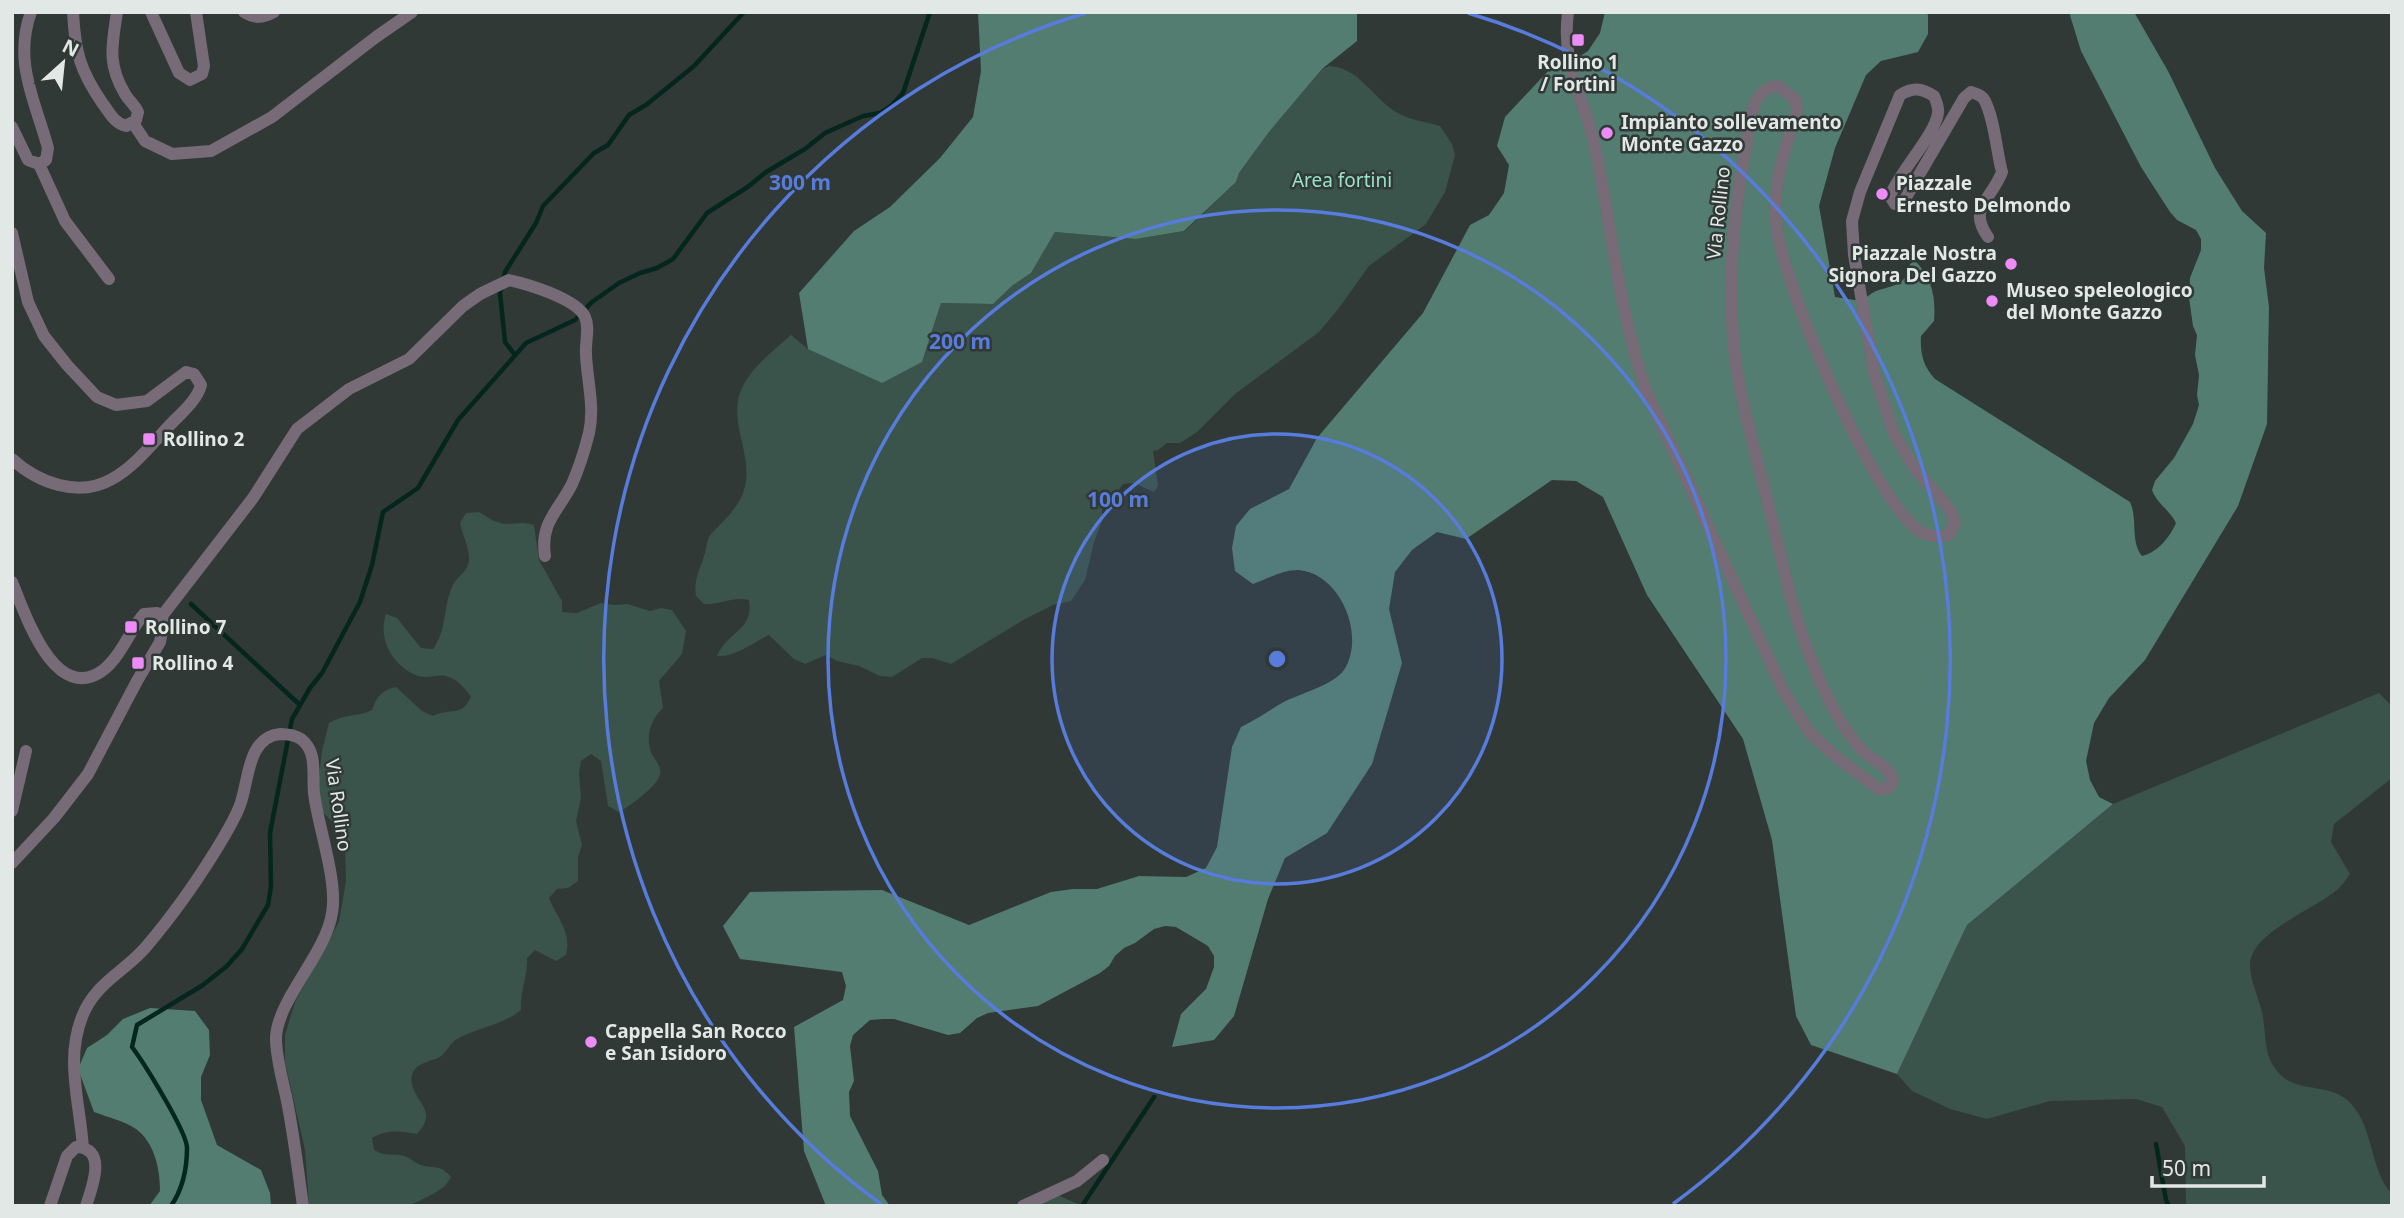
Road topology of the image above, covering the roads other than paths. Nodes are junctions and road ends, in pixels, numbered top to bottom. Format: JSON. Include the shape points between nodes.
{"nodes":[{"id":1,"x":31,"y":12,"type":"edge"},
{"id":2,"x":73,"y":12,"type":"edge"},
{"id":3,"x":117,"y":12,"type":"edge"},
{"id":4,"x":152,"y":12,"type":"edge"},
{"id":5,"x":195,"y":12,"type":"edge"},
{"id":6,"x":244,"y":12,"type":"edge"},
{"id":7,"x":274,"y":12,"type":"edge"},
{"id":8,"x":412,"y":12,"type":"edge"},
{"id":9,"x":1568,"y":12,"type":"edge"},
{"id":10,"x":133,"y":123,"type":"junction"},
{"id":11,"x":12,"y":127,"type":"edge"},
{"id":12,"x":39,"y":164,"type":"junction"},
{"id":13,"x":12,"y":233,"type":"edge"},
{"id":14,"x":1988,"y":237,"type":"dead end"},
{"id":15,"x":109,"y":279,"type":"dead end"},
{"id":16,"x":12,"y":459,"type":"edge"},
{"id":17,"x":545,"y":556,"type":"dead end"},
{"id":18,"x":12,"y":582,"type":"edge"},
{"id":19,"x":162,"y":616,"type":"junction"},
{"id":20,"x":26,"y":751,"type":"dead end"},
{"id":21,"x":12,"y":811,"type":"edge"},
{"id":22,"x":12,"y":863,"type":"edge"},
{"id":23,"x":83,"y":1147,"type":"junction"},
{"id":24,"x":1103,"y":1160,"type":"dead end"},
{"id":25,"x":50,"y":1206,"type":"edge"},
{"id":26,"x":86,"y":1206,"type":"edge"},
{"id":27,"x":303,"y":1206,"type":"edge"},
{"id":28,"x":1023,"y":1206,"type":"edge"}],
"edges":[{"from":1,"to":12,"type":"street","via":[[23,57],[49,152]]},
{"from":2,"to":10,"type":"street","via":[[76,51],[85,77],[118,124]]},
{"from":3,"to":10,"type":"street","via":[[111,56],[125,95],[137,108]]},
{"from":4,"to":5,"type":"street","via":[[179,73],[190,80],[198,78],[204,66]]},
{"from":6,"to":7,"type":"street","via":[[257,17]]},
{"from":8,"to":10,"type":"street","via":[[272,117],[211,151],[172,154],[145,141]]},
{"from":9,"to":14,"type":"street","name":"Via Rollino","via":[[1567,55],[1593,140],[1634,355],[1647,393],[1784,692],[1810,732],[1880,790],[1889,788],[1890,772],[1864,752],[1839,719],[1811,659],[1785,572],[1738,372],[1731,287],[1733,224],[1759,96],[1770,86],[1778,86],[1795,99],[1797,111],[1775,188],[1777,230],[1789,282],[1808,332],[1887,492],[1922,532],[1938,537],[1949,534],[1955,523],[1893,432],[1874,372],[1854,255],[1852,221],[1860,192],[1900,95],[1911,89],[1924,90],[1934,96],[1938,113],[1896,181],[1890,196],[1895,204],[1905,199],[1964,98],[1971,92],[1985,101],[2002,172],[1979,215],[1979,225]]},
{"from":11,"to":12,"type":"street","via":[[28,160]]},
{"from":12,"to":15,"type":"street","via":[[65,221]]},
{"from":13,"to":16,"type":"street","via":[[28,302],[44,336],[97,397],[116,405],[147,401],[186,372],[194,374],[201,385],[187,407],[141,456],[104,484],[58,485],[38,478]]},
{"from":17,"to":19,"type":"street","via":[[546,525],[572,483],[592,416],[587,327],[582,312],[571,303],[509,280],[463,306],[409,359],[349,389],[297,429],[253,498]]},
{"from":18,"to":19,"type":"street","via":[[46,653],[61,671],[77,678],[103,670],[144,614]]},
{"from":19,"to":22,"type":"street","via":[[160,642],[88,774]]},
{"from":20,"to":21,"type":"street"},
{"from":23,"to":25,"type":"street","via":[[67,1156]]},
{"from":23,"to":26,"type":"street","name":"Via Rollino","via":[[93,1155],[96,1166]]},
{"from":23,"to":27,"type":"street","name":"Via Rollino","via":[[74,1045],[86,1008],[98,989],[147,946],[211,858],[241,804],[257,747],[273,736],[288,734],[302,740],[313,758],[314,793],[333,909],[276,1032]]},
{"from":24,"to":28,"type":"street","via":[[1077,1181]]}]}
